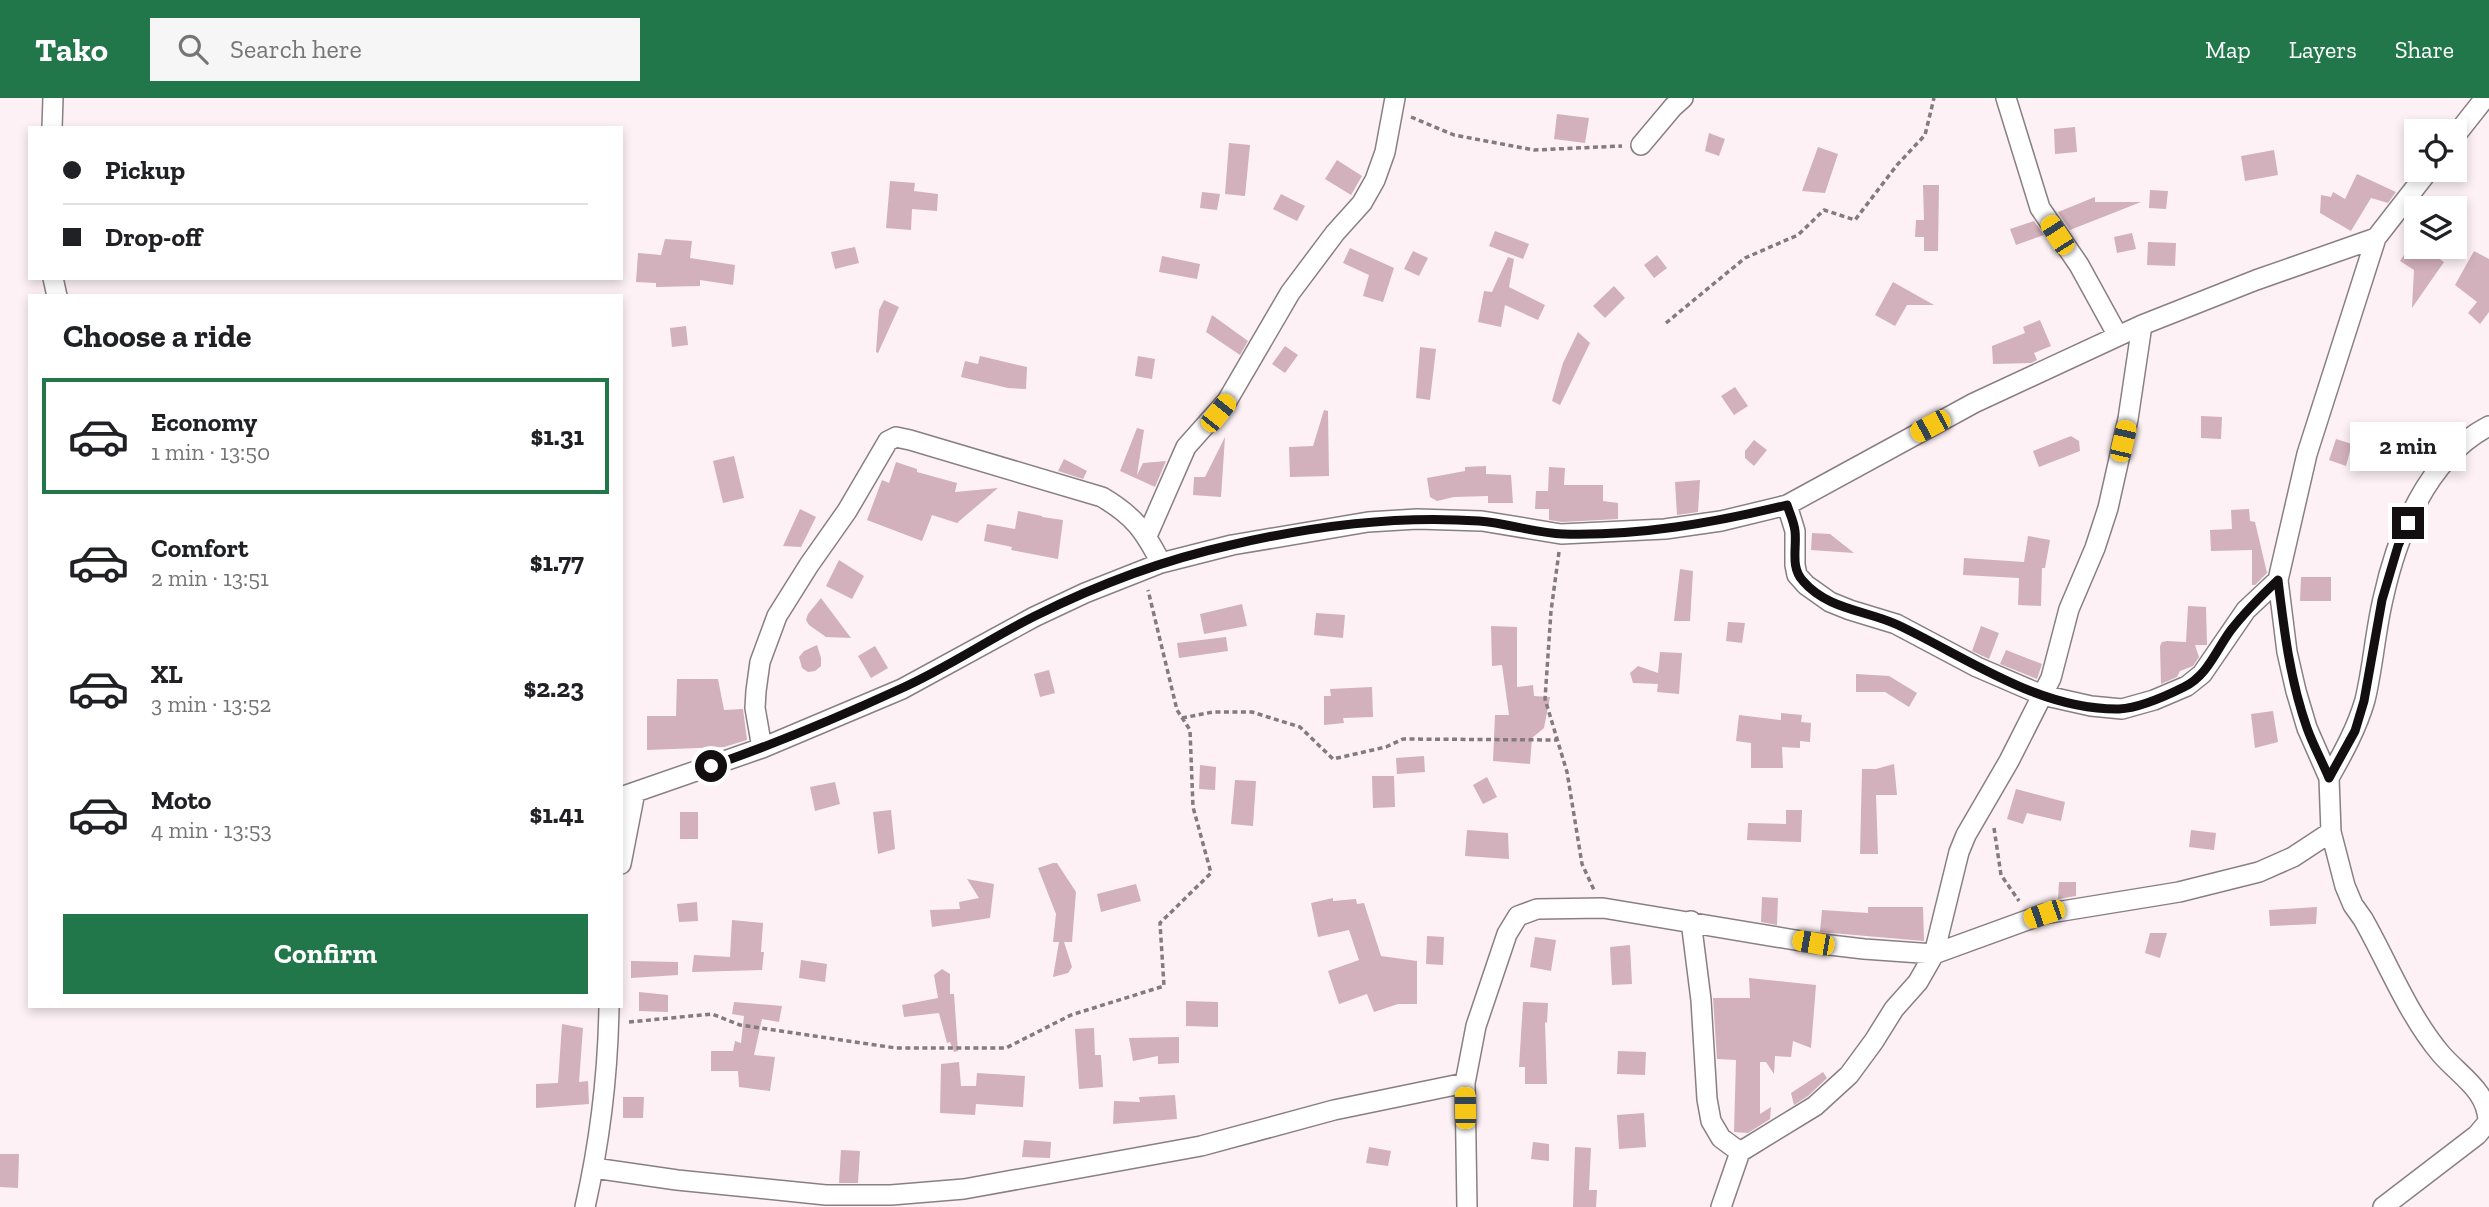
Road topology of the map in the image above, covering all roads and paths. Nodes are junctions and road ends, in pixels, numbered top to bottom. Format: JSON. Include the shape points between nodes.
{"nodes":[{"id":1,"x":53,"y":98,"type":"edge"},
{"id":2,"x":1683,"y":98,"type":"edge"},
{"id":3,"x":1934,"y":98,"type":"edge"},
{"id":4,"x":2006,"y":98,"type":"edge"},
{"id":5,"x":2485,"y":98,"type":"edge"},
{"id":6,"x":1394,"y":104,"type":"edge"},
{"id":7,"x":2467,"y":121,"type":"edge"},
{"id":8,"x":52,"y":126,"type":"edge"},
{"id":9,"x":1641,"y":145,"type":"joint"},
{"id":10,"x":2420,"y":182,"type":"edge"},
{"id":11,"x":2376,"y":238,"type":"junction"},
{"id":12,"x":1666,"y":323,"type":"dead end"},
{"id":13,"x":2142,"y":324,"type":"junction"},
{"id":14,"x":2118,"y":336,"type":"junction"},
{"id":15,"x":2489,"y":426,"type":"edge"},
{"id":16,"x":1787,"y":505,"type":"junction"},
{"id":17,"x":1561,"y":534,"type":"junction"},
{"id":18,"x":1147,"y":536,"type":"junction"},
{"id":19,"x":1152,"y":567,"type":"junction"},
{"id":20,"x":2278,"y":580,"type":"junction"},
{"id":21,"x":2042,"y":695,"type":"junction"},
{"id":22,"x":1182,"y":718,"type":"junction"},
{"id":23,"x":1557,"y":740,"type":"junction"},
{"id":24,"x":762,"y":748,"type":"junction"},
{"id":25,"x":2329,"y":778,"type":"junction"},
{"id":26,"x":628,"y":795,"type":"edge"},
{"id":27,"x":1987,"y":797,"type":"junction"},
{"id":28,"x":2331,"y":832,"type":"junction"},
{"id":29,"x":623,"y":855,"type":"edge"},
{"id":30,"x":1603,"y":908,"type":"junction"},
{"id":31,"x":2044,"y":914,"type":"junction"},
{"id":32,"x":1691,"y":921,"type":"junction"},
{"id":33,"x":1934,"y":954,"type":"junction"},
{"id":34,"x":609,"y":1015,"type":"edge"},
{"id":35,"x":1465,"y":1083,"type":"junction"},
{"id":36,"x":1740,"y":1152,"type":"junction"},
{"id":37,"x":594,"y":1168,"type":"junction"},
{"id":38,"x":585,"y":1207,"type":"edge"},
{"id":39,"x":1468,"y":1207,"type":"edge"},
{"id":40,"x":1721,"y":1207,"type":"edge"},
{"id":41,"x":2383,"y":1207,"type":"edge"}],
"edges":[{"from":1,"to":8,"type":"street"},
{"from":2,"to":9,"type":"street"},
{"from":3,"to":12,"type":"path","via":[[1925,135],[1855,220],[1824,210],[1798,235],[1745,258]]},
{"from":4,"to":14,"type":"street","via":[[2040,208]]},
{"from":5,"to":7,"type":"street"},
{"from":6,"to":9,"type":"path","via":[[1454,135],[1534,150]]},
{"from":6,"to":18,"type":"street","via":[[1385,152],[1362,203],[1290,293],[1227,401],[1186,447]]},
{"from":10,"to":11,"type":"street"},
{"from":11,"to":13,"type":"street"},
{"from":11,"to":20,"type":"street","via":[[2307,454]]},
{"from":13,"to":14,"type":"street"},
{"from":13,"to":21,"type":"street","via":[[2129,419],[2108,508]]},
{"from":14,"to":16,"type":"street","via":[[1974,403]]},
{"from":15,"to":25,"type":"street","via":[[2473,434],[2441,464],[2398,546],[2382,600],[2364,701],[2355,731]]},
{"from":16,"to":17,"type":"street","via":[[1665,529]]},
{"from":16,"to":21,"type":"street","via":[[1795,531],[1797,575],[1805,585],[1830,602],[1896,624]]},
{"from":17,"to":19,"type":"street","via":[[1482,521],[1368,522],[1232,545]]},
{"from":17,"to":23,"type":"path","via":[[1545,699]]},
{"from":18,"to":19,"type":"street"},
{"from":18,"to":24,"type":"street","via":[[1138,522],[1102,497],[910,440],[896,437],[888,441],[777,616],[755,691]]},
{"from":19,"to":22,"type":"path"},
{"from":19,"to":24,"type":"street","via":[[1034,617],[902,688]]},
{"from":20,"to":21,"type":"street","via":[[2246,610],[2202,674],[2187,686],[2122,709]]},
{"from":20,"to":25,"type":"street","via":[[2296,691]]},
{"from":21,"to":27,"type":"street"},
{"from":22,"to":23,"type":"path","via":[[1252,712],[1300,727],[1333,759],[1403,739]]},
{"from":22,"to":34,"type":"path","via":[[1190,730],[1193,807],[1211,873],[1160,923],[1164,986],[1071,1015],[1006,1048],[897,1048],[740,1026],[712,1014]]},
{"from":23,"to":30,"type":"path","via":[[1582,864]]},
{"from":24,"to":26,"type":"street"},
{"from":25,"to":28,"type":"street"},
{"from":26,"to":29,"type":"street","via":[[635,801]]},
{"from":27,"to":31,"type":"path","via":[[2001,875],[2032,915]]},
{"from":27,"to":33,"type":"street","via":[[1959,852]]},
{"from":28,"to":31,"type":"street","via":[[2259,872],[2179,892]]},
{"from":28,"to":41,"type":"street","via":[[2353,905],[2428,1036],[2488,1108],[2488,1122],[2477,1135]]},
{"from":30,"to":32,"type":"street"},
{"from":30,"to":35,"type":"street","via":[[1537,909],[1518,916],[1507,934],[1476,1026]]},
{"from":31,"to":33,"type":"street"},
{"from":32,"to":33,"type":"street","via":[[1813,943]]},
{"from":32,"to":36,"type":"street","via":[[1711,1121],[1721,1138]]},
{"from":33,"to":36,"type":"street","via":[[1849,1075],[1815,1106]]},
{"from":34,"to":37,"type":"street"},
{"from":35,"to":37,"type":"street","via":[[1334,1110],[1201,1146],[964,1189],[826,1195]]},
{"from":35,"to":39,"type":"street"},
{"from":36,"to":40,"type":"street"},
{"from":37,"to":38,"type":"street"}]}
